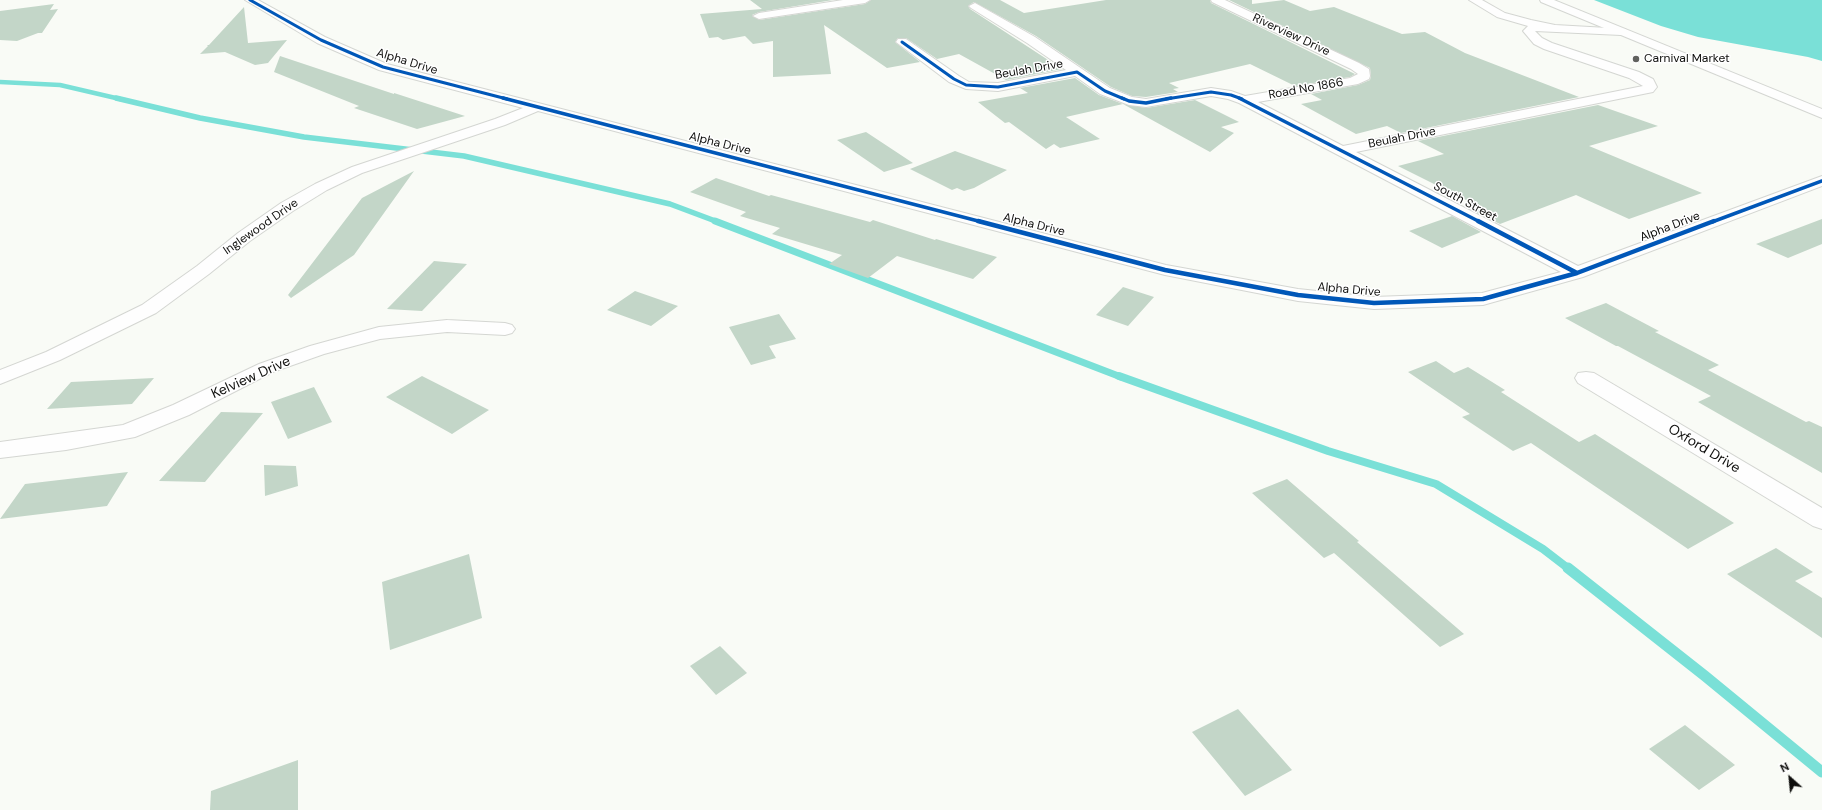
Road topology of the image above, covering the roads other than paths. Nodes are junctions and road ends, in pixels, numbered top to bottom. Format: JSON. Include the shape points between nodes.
{"nodes":[{"id":1,"x":250,"y":0,"type":"edge"},
{"id":2,"x":865,"y":0,"type":"edge"},
{"id":3,"x":1216,"y":0,"type":"edge"},
{"id":4,"x":1474,"y":0,"type":"edge"},
{"id":5,"x":1545,"y":0,"type":"edge"},
{"id":6,"x":975,"y":6,"type":"dead end"},
{"id":7,"x":759,"y":16,"type":"dead end"},
{"id":8,"x":1555,"y":28,"type":"junction"},
{"id":9,"x":1621,"y":31,"type":"junction"},
{"id":10,"x":902,"y":42,"type":"dead end"},
{"id":11,"x":1078,"y":72,"type":"junction"},
{"id":12,"x":1364,"y":72,"type":"joint"},
{"id":13,"x":1244,"y":100,"type":"junction"},
{"id":14,"x":537,"y":107,"type":"junction"},
{"id":15,"x":1822,"y":114,"type":"edge"},
{"id":16,"x":1343,"y":150,"type":"junction"},
{"id":17,"x":1822,"y":181,"type":"edge"},
{"id":18,"x":1577,"y":273,"type":"junction"},
{"id":19,"x":505,"y":329,"type":"dead end"},
{"id":20,"x":0,"y":378,"type":"edge"},
{"id":21,"x":1586,"y":378,"type":"dead end"},
{"id":22,"x":0,"y":450,"type":"edge"},
{"id":23,"x":1822,"y":520,"type":"edge"}],
"edges":[{"from":1,"to":14,"type":"street","name":"Alpha Drive","via":[[321,40],[383,67]]},
{"from":2,"to":7,"type":"street"},
{"from":3,"to":12,"type":"street","name":"Riverview Drive"},
{"from":4,"to":8,"type":"street","via":[[1508,17]]},
{"from":5,"to":9,"type":"street"},
{"from":6,"to":11,"type":"street"},
{"from":8,"to":9,"type":"street"},
{"from":8,"to":16,"type":"street","name":"Beulah Drive","via":[[1530,29],[1529,32],[1548,46],[1634,75],[1648,82],[1650,87]]},
{"from":9,"to":15,"type":"street"},
{"from":10,"to":11,"type":"street","name":"Beulah Drive","via":[[966,85],[998,87]]},
{"from":11,"to":13,"type":"street","name":"Beulah Drive","via":[[1105,91],[1129,101],[1146,103],[1211,92]]},
{"from":12,"to":13,"type":"street","name":"Road No 1866","via":[[1364,76],[1353,81]]},
{"from":13,"to":16,"type":"street","name":"Beulah Drive"},
{"from":14,"to":18,"type":"street","name":"Alpha Drive","via":[[1165,270],[1298,295],[1374,303],[1483,299]]},
{"from":14,"to":20,"type":"street","name":"Inglewood Drive","via":[[357,170],[320,188],[269,220],[149,309],[53,356]]},
{"from":16,"to":18,"type":"street","name":"South Street"},
{"from":17,"to":18,"type":"street","name":"Alpha Drive"},
{"from":19,"to":22,"type":"street","name":"Kelview Drive","via":[[446,326],[379,333],[317,350],[266,368],[181,410],[127,432]]},
{"from":21,"to":23,"type":"street","name":"Oxford Drive"}]}
